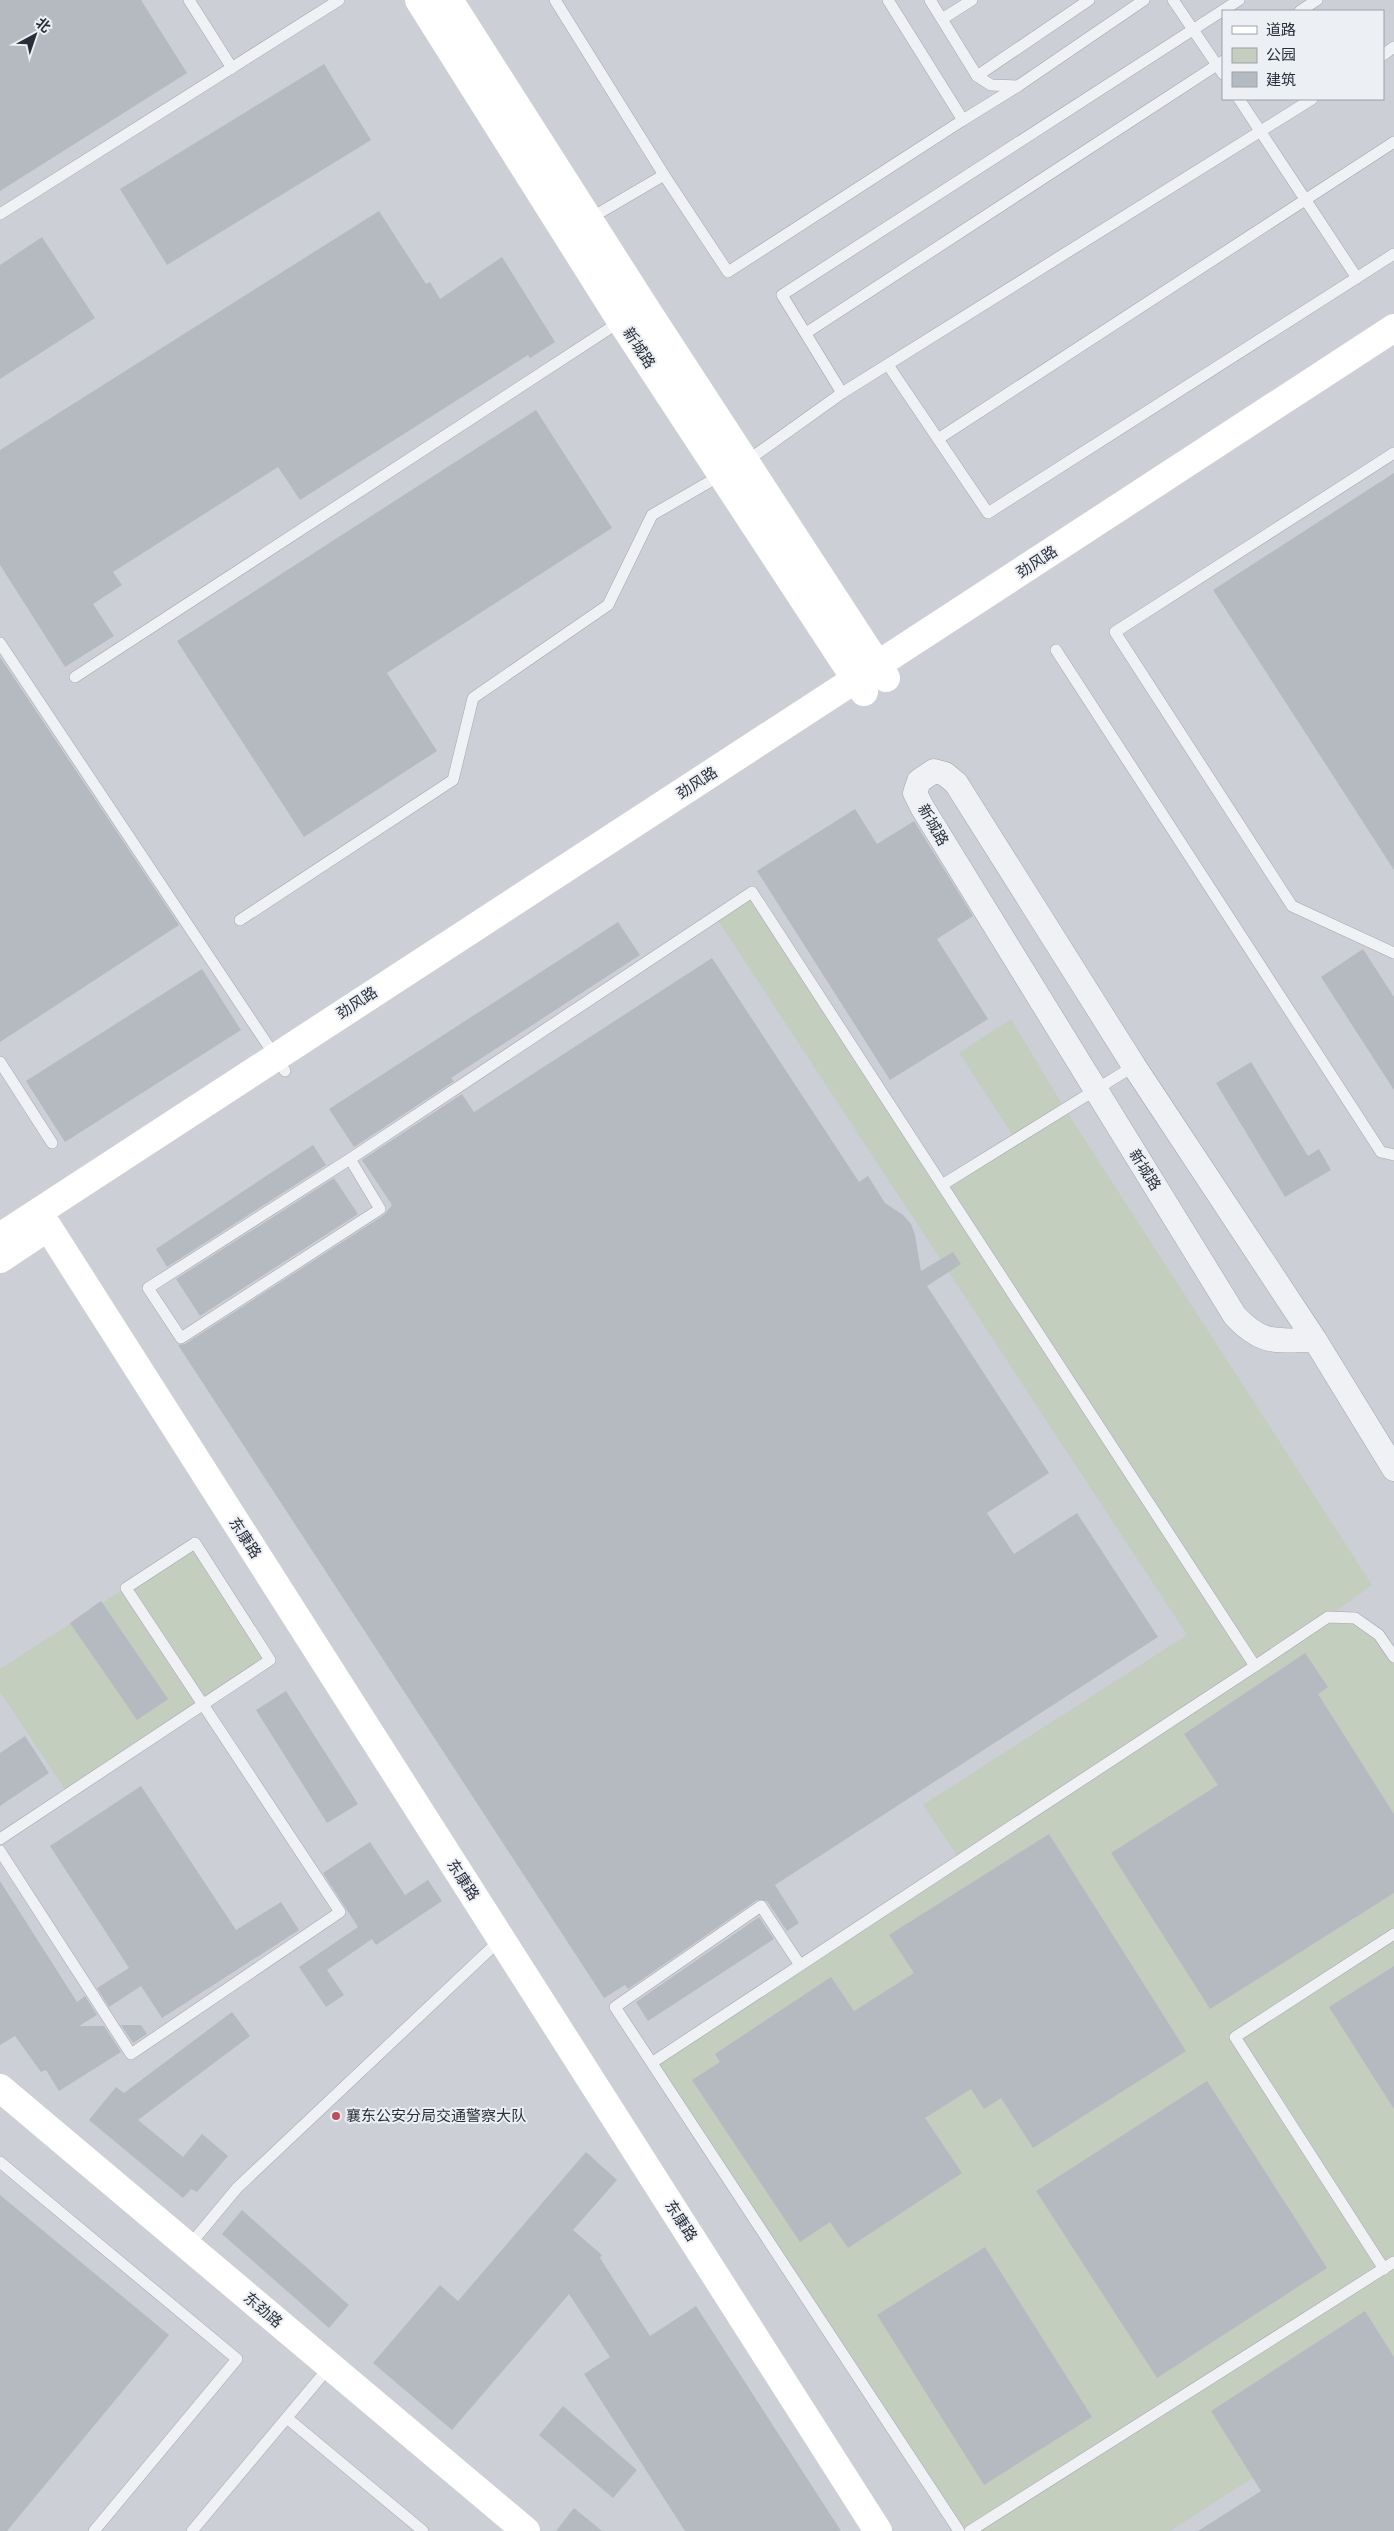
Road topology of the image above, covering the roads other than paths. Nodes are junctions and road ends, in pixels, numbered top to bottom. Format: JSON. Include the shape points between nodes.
{"nodes":[{"id":1,"x":190,"y":0,"type":"edge"},
{"id":2,"x":339,"y":0,"type":"edge"},
{"id":3,"x":419,"y":0,"type":"edge"},
{"id":4,"x":449,"y":0,"type":"edge"},
{"id":5,"x":555,"y":0,"type":"edge"},
{"id":6,"x":888,"y":0,"type":"edge"},
{"id":7,"x":930,"y":0,"type":"edge"},
{"id":8,"x":972,"y":0,"type":"edge"},
{"id":9,"x":1089,"y":0,"type":"edge"},
{"id":10,"x":1144,"y":0,"type":"edge"},
{"id":11,"x":1173,"y":0,"type":"edge"},
{"id":12,"x":1240,"y":0,"type":"edge"},
{"id":13,"x":1317,"y":0,"type":"edge"},
{"id":14,"x":1225,"y":10,"type":"edge"},
{"id":15,"x":1302,"y":10,"type":"edge"},
{"id":16,"x":1222,"y":12,"type":"edge"},
{"id":17,"x":942,"y":20,"type":"junction"},
{"id":18,"x":1194,"y":30,"type":"junction"},
{"id":19,"x":1221,"y":67,"type":"edge"},
{"id":20,"x":232,"y":68,"type":"junction"},
{"id":21,"x":977,"y":76,"type":"junction"},
{"id":22,"x":1018,"y":86,"type":"junction"},
{"id":23,"x":1240,"y":100,"type":"edge"},
{"id":24,"x":1310,"y":100,"type":"edge"},
{"id":25,"x":963,"y":120,"type":"junction"},
{"id":26,"x":1260,"y":131,"type":"junction"},
{"id":27,"x":1394,"y":142,"type":"edge"},
{"id":28,"x":664,"y":175,"type":"junction"},
{"id":29,"x":1306,"y":200,"type":"junction"},
{"id":30,"x":0,"y":214,"type":"edge"},
{"id":31,"x":588,"y":220,"type":"junction"},
{"id":32,"x":1394,"y":254,"type":"edge"},
{"id":33,"x":1356,"y":278,"type":"junction"},
{"id":34,"x":632,"y":314,"type":"junction"},
{"id":35,"x":1394,"y":328,"type":"edge"},
{"id":36,"x":806,"y":333,"type":"junction"},
{"id":37,"x":1394,"y":350,"type":"edge"},
{"id":38,"x":888,"y":365,"type":"junction"},
{"id":39,"x":842,"y":393,"type":"junction"},
{"id":40,"x":938,"y":439,"type":"junction"},
{"id":41,"x":1394,"y":453,"type":"edge"},
{"id":42,"x":745,"y":462,"type":"junction"},
{"id":43,"x":722,"y":475,"type":"junction"},
{"id":44,"x":0,"y":643,"type":"edge"},
{"id":45,"x":1056,"y":650,"type":"dead end"},
{"id":46,"x":76,"y":676,"type":"dead end"},
{"id":47,"x":871,"y":679,"type":"junction"},
{"id":48,"x":240,"y":920,"type":"dead end"},
{"id":49,"x":1394,"y":953,"type":"edge"},
{"id":50,"x":0,"y":1062,"type":"edge"},
{"id":51,"x":280,"y":1063,"type":"junction"},
{"id":52,"x":1134,"y":1066,"type":"junction"},
{"id":53,"x":1095,"y":1089,"type":"junction"},
{"id":54,"x":52,"y":1143,"type":"dead end"},
{"id":55,"x":1394,"y":1155,"type":"edge"},
{"id":56,"x":350,"y":1159,"type":"junction"},
{"id":57,"x":942,"y":1185,"type":"junction"},
{"id":58,"x":48,"y":1227,"type":"junction"},
{"id":59,"x":0,"y":1238,"type":"edge"},
{"id":60,"x":0,"y":1259,"type":"edge"},
{"id":61,"x":1314,"y":1340,"type":"junction"},
{"id":62,"x":1394,"y":1469,"type":"edge"},
{"id":63,"x":1394,"y":1657,"type":"edge"},
{"id":64,"x":1254,"y":1666,"type":"junction"},
{"id":65,"x":203,"y":1705,"type":"junction"},
{"id":66,"x":0,"y":1839,"type":"edge"},
{"id":67,"x":0,"y":1851,"type":"edge"},
{"id":68,"x":1394,"y":1934,"type":"edge"},
{"id":69,"x":501,"y":1939,"type":"junction"},
{"id":70,"x":800,"y":1966,"type":"junction"},
{"id":71,"x":653,"y":2062,"type":"junction"},
{"id":72,"x":0,"y":2088,"type":"edge"},
{"id":73,"x":0,"y":2162,"type":"edge"},
{"id":74,"x":188,"y":2246,"type":"junction"},
{"id":75,"x":1389,"y":2266,"type":"edge"},
{"id":76,"x":330,"y":2366,"type":"junction"},
{"id":77,"x":287,"y":2418,"type":"junction"},
{"id":78,"x":94,"y":2531,"type":"edge"},
{"id":79,"x":192,"y":2531,"type":"edge"},
{"id":80,"x":423,"y":2531,"type":"edge"},
{"id":81,"x":526,"y":2531,"type":"edge"},
{"id":82,"x":878,"y":2531,"type":"edge"},
{"id":83,"x":959,"y":2531,"type":"edge"},
{"id":84,"x":970,"y":2531,"type":"edge"}],
"edges":[{"from":1,"to":20,"type":"lane"},
{"from":2,"to":20,"type":"lane"},
{"from":3,"to":34,"type":"street","name":"新城路"},
{"from":4,"to":31,"type":"street","name":"新城路"},
{"from":5,"to":28,"type":"lane"},
{"from":6,"to":25,"type":"lane"},
{"from":7,"to":17,"type":"lane"},
{"from":8,"to":17,"type":"lane"},
{"from":9,"to":21,"type":"lane"},
{"from":10,"to":22,"type":"lane"},
{"from":11,"to":18,"type":"lane"},
{"from":12,"to":14,"type":"lane"},
{"from":13,"to":15,"type":"lane"},
{"from":16,"to":18,"type":"lane"},
{"from":17,"to":21,"type":"lane"},
{"from":18,"to":19,"type":"lane"},
{"from":18,"to":36,"type":"lane","via":[[782,295]]},
{"from":19,"to":36,"type":"lane"},
{"from":20,"to":30,"type":"lane"},
{"from":21,"to":22,"type":"lane","via":[[991,85]]},
{"from":22,"to":25,"type":"lane"},
{"from":23,"to":26,"type":"lane"},
{"from":24,"to":26,"type":"lane"},
{"from":25,"to":28,"type":"lane","via":[[728,272]]},
{"from":26,"to":29,"type":"lane"},
{"from":26,"to":38,"type":"lane"},
{"from":27,"to":29,"type":"lane"},
{"from":28,"to":31,"type":"lane"},
{"from":29,"to":33,"type":"lane"},
{"from":29,"to":40,"type":"lane"},
{"from":31,"to":34,"type":"street","name":"新城路"},
{"from":32,"to":33,"type":"lane"},
{"from":33,"to":40,"type":"lane","via":[[988,514]]},
{"from":34,"to":42,"type":"street","name":"新城路"},
{"from":34,"to":43,"type":"street","name":"新城路"},
{"from":34,"to":46,"type":"lane"},
{"from":35,"to":47,"type":"street","name":"劲风路"},
{"from":36,"to":39,"type":"lane"},
{"from":37,"to":47,"type":"street","name":"劲风路"},
{"from":38,"to":39,"type":"lane"},
{"from":38,"to":40,"type":"lane"},
{"from":39,"to":42,"type":"lane"},
{"from":41,"to":49,"type":"lane","via":[[1115,632],[1292,906]]},
{"from":42,"to":43,"type":"lane"},
{"from":42,"to":47,"type":"street","name":"新城路"},
{"from":43,"to":47,"type":"street","name":"新城路"},
{"from":43,"to":48,"type":"lane","via":[[652,515],[608,605],[473,698],[453,780]]},
{"from":44,"to":51,"type":"lane"},
{"from":45,"to":55,"type":"lane","via":[[1381,1152]]},
{"from":47,"to":51,"type":"street","name":"劲风路"},
{"from":50,"to":54,"type":"lane"},
{"from":51,"to":58,"type":"street","name":"劲风路"},
{"from":51,"to":59,"type":"street","name":"劲风路"},
{"from":52,"to":53,"type":"lane"},
{"from":52,"to":53,"type":"street","name":"新城路","via":[[956,783],[945,774],[934,771],[919,781],[915,793],[922,807]]},
{"from":52,"to":61,"type":"street","name":"新城路"},
{"from":53,"to":57,"type":"lane"},
{"from":53,"to":61,"type":"street","name":"新城路","via":[[1235,1316],[1249,1331],[1267,1340]]},
{"from":56,"to":56,"type":"lane","via":[[148,1288],[181,1338],[380,1209]]},
{"from":56,"to":57,"type":"lane","via":[[752,892]]},
{"from":57,"to":64,"type":"lane"},
{"from":58,"to":60,"type":"street","name":"劲风路"},
{"from":58,"to":69,"type":"street","name":"东康路"},
{"from":61,"to":62,"type":"street","name":"新城路"},
{"from":63,"to":64,"type":"lane","via":[[1379,1635],[1355,1618],[1328,1617]]},
{"from":64,"to":70,"type":"lane"},
{"from":65,"to":65,"type":"lane","via":[[270,1660],[196,1543],[126,1588]]},
{"from":65,"to":66,"type":"lane"},
{"from":65,"to":67,"type":"lane","via":[[340,1912],[131,2054]]},
{"from":68,"to":75,"type":"lane","via":[[1235,2037]]},
{"from":69,"to":74,"type":"lane","via":[[237,2188]]},
{"from":69,"to":82,"type":"street","name":"东康路"},
{"from":70,"to":71,"type":"lane"},
{"from":70,"to":71,"type":"lane","via":[[761,1906],[615,2007]]},
{"from":71,"to":83,"type":"lane"},
{"from":72,"to":74,"type":"street","name":"东劲路"},
{"from":73,"to":78,"type":"lane","via":[[237,2359]]},
{"from":74,"to":76,"type":"street","name":"东劲路"},
{"from":75,"to":84,"type":"lane"},
{"from":76,"to":77,"type":"lane"},
{"from":76,"to":81,"type":"street","name":"东劲路"},
{"from":77,"to":79,"type":"lane"},
{"from":77,"to":80,"type":"lane"}]}
